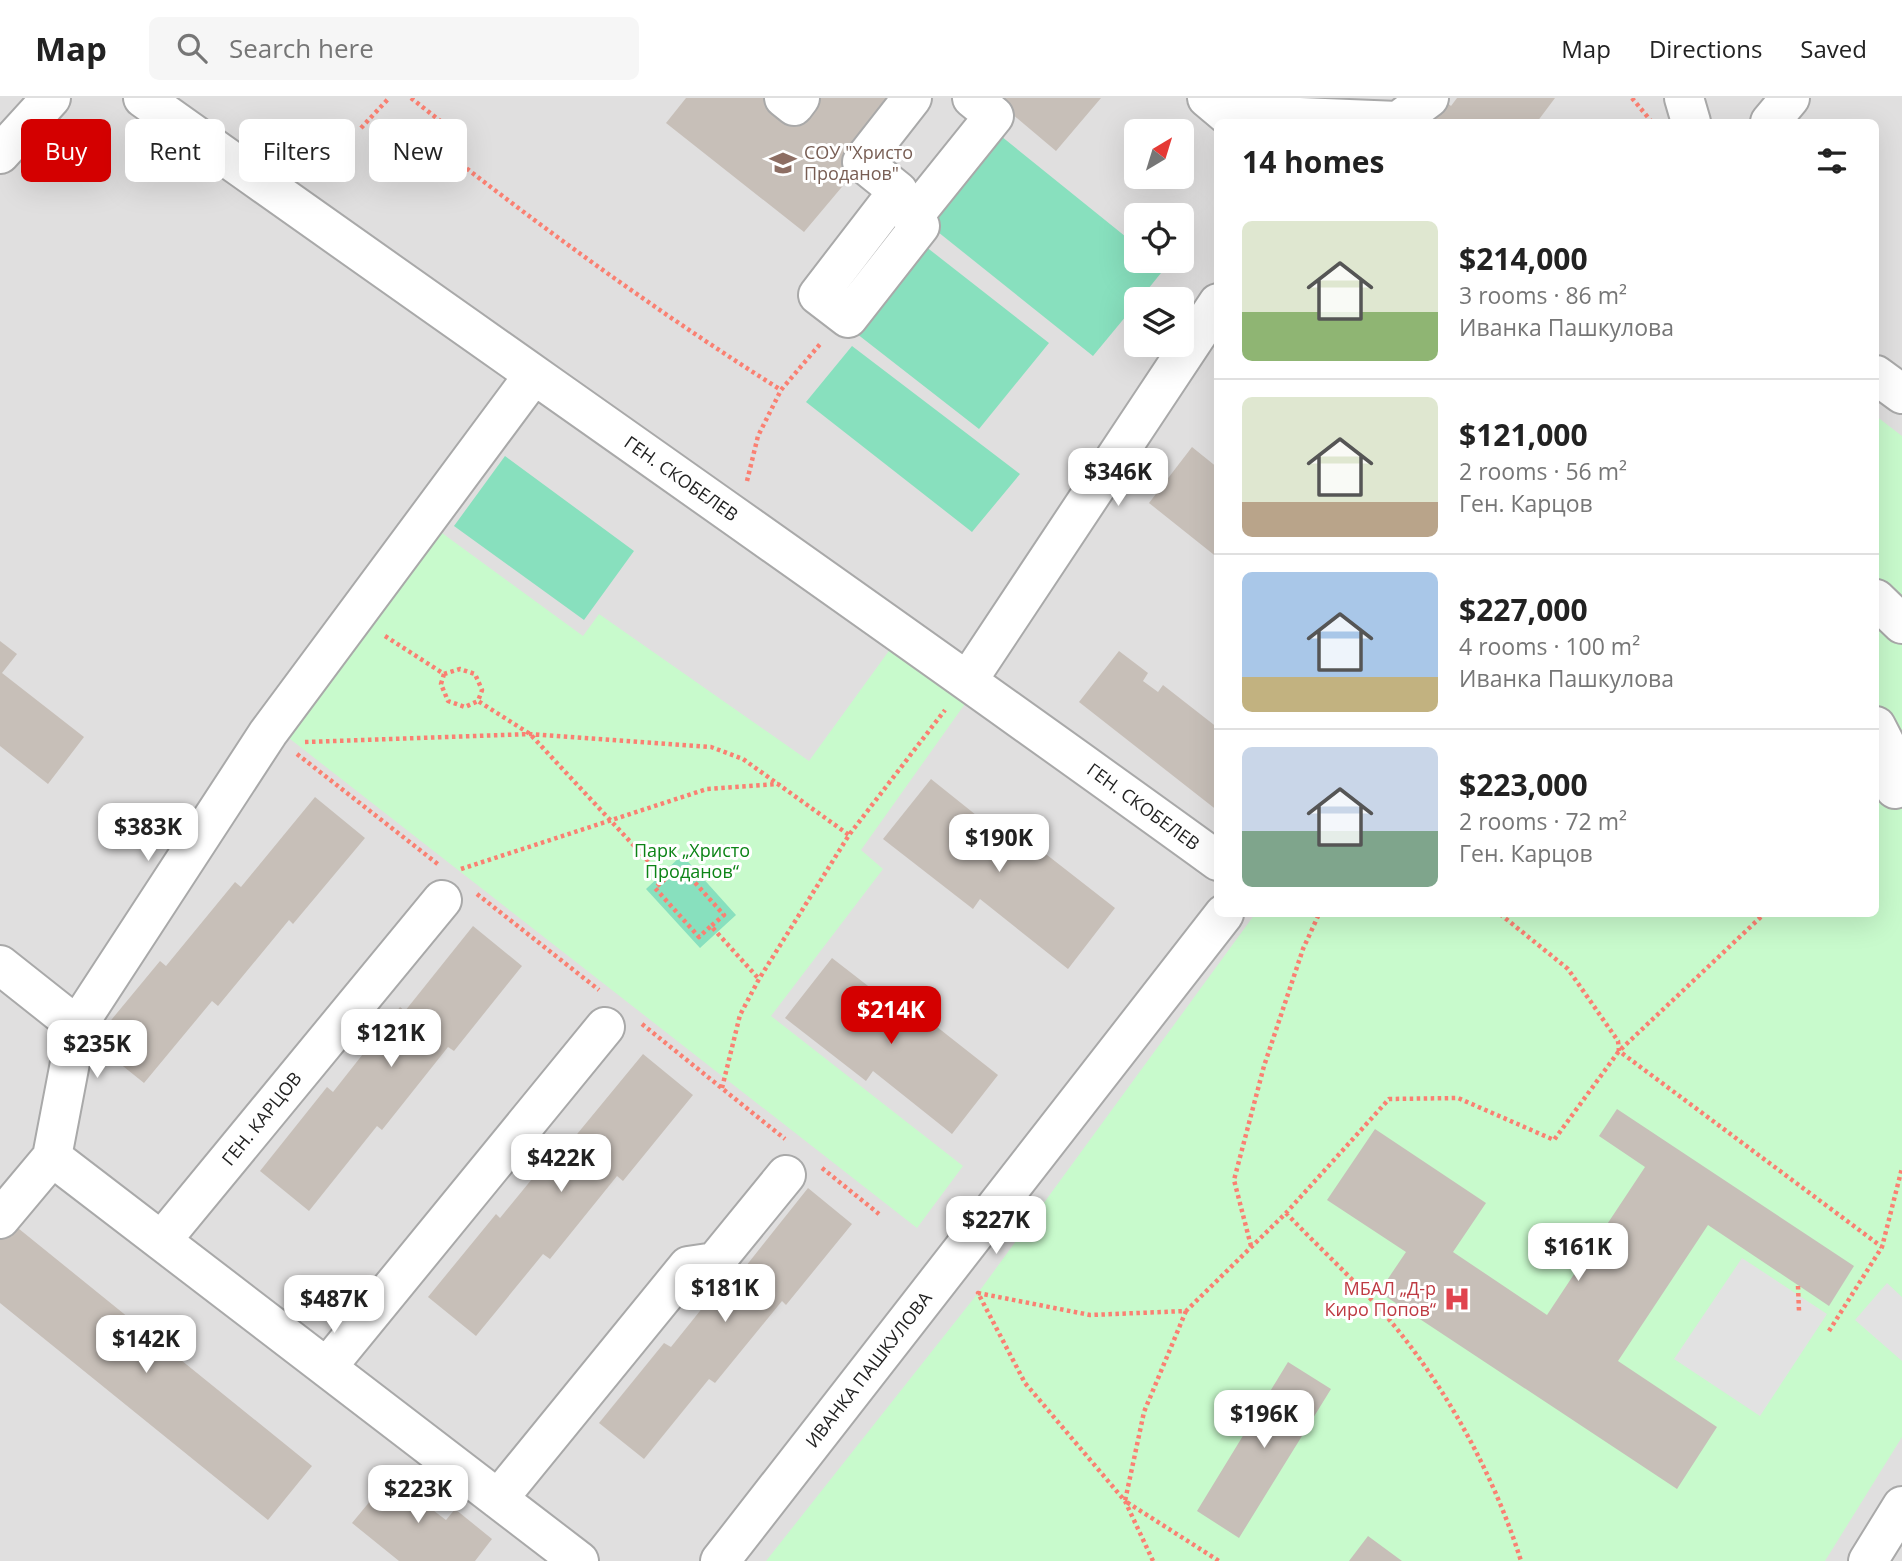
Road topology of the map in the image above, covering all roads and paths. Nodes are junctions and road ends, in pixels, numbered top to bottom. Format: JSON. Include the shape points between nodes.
{"nodes":[{"id":1,"x":51,"y":98,"type":"edge"},
{"id":2,"x":143,"y":98,"type":"edge"},
{"id":3,"x":389,"y":98,"type":"edge"},
{"id":4,"x":411,"y":98,"type":"edge"},
{"id":5,"x":783,"y":98,"type":"edge"},
{"id":6,"x":800,"y":98,"type":"edge"},
{"id":7,"x":912,"y":98,"type":"edge"},
{"id":8,"x":972,"y":98,"type":"edge"},
{"id":9,"x":1429,"y":98,"type":"edge"},
{"id":10,"x":1632,"y":98,"type":"edge"},
{"id":11,"x":1684,"y":98,"type":"edge"},
{"id":12,"x":1790,"y":98,"type":"edge"},
{"id":13,"x":1223,"y":108,"type":"edge"},
{"id":14,"x":1371,"y":119,"type":"edge"},
{"id":15,"x":1401,"y":119,"type":"edge"},
{"id":16,"x":1650,"y":119,"type":"edge"},
{"id":17,"x":1690,"y":119,"type":"edge"},
{"id":18,"x":1772,"y":119,"type":"edge"},
{"id":19,"x":361,"y":128,"type":"dead end"},
{"id":20,"x":0,"y":153,"type":"edge"},
{"id":21,"x":834,"y":307,"type":"junction"},
{"id":22,"x":1214,"y":309,"type":"edge"},
{"id":23,"x":533,"y":376,"type":"junction"},
{"id":24,"x":1879,"y":377,"type":"edge"},
{"id":25,"x":781,"y":390,"type":"junction"},
{"id":26,"x":1902,"y":394,"type":"edge"},
{"id":27,"x":730,"y":512,"type":"junction"},
{"id":28,"x":1879,"y":602,"type":"edge"},
{"id":29,"x":354,"y":618,"type":"junction"},
{"id":30,"x":1902,"y":624,"type":"edge"},
{"id":31,"x":444,"y":674,"type":"junction"},
{"id":32,"x":968,"y":680,"type":"junction"},
{"id":33,"x":478,"y":701,"type":"junction"},
{"id":34,"x":1879,"y":732,"type":"edge"},
{"id":35,"x":530,"y":734,"type":"junction"},
{"id":36,"x":276,"y":738,"type":"junction"},
{"id":37,"x":779,"y":784,"type":"junction"},
{"id":38,"x":1895,"y":789,"type":"dead end"},
{"id":39,"x":608,"y":820,"type":"junction"},
{"id":40,"x":849,"y":835,"type":"junction"},
{"id":41,"x":1214,"y":858,"type":"edge"},
{"id":42,"x":665,"y":879,"type":"junction"},
{"id":43,"x":457,"y":895,"type":"joint"},
{"id":44,"x":1222,"y":917,"type":"edge"},
{"id":45,"x":1318,"y":917,"type":"edge"},
{"id":46,"x":1504,"y":917,"type":"edge"},
{"id":47,"x":1761,"y":917,"type":"edge"},
{"id":48,"x":711,"y":926,"type":"junction"},
{"id":49,"x":0,"y":965,"type":"edge"},
{"id":50,"x":758,"y":979,"type":"junction"},
{"id":51,"x":618,"y":1016,"type":"junction"},
{"id":52,"x":77,"y":1026,"type":"junction"},
{"id":53,"x":1619,"y":1051,"type":"junction"},
{"id":54,"x":722,"y":1088,"type":"junction"},
{"id":55,"x":52,"y":1157,"type":"junction"},
{"id":56,"x":798,"y":1161,"type":"junction"},
{"id":57,"x":1902,"y":1168,"type":"edge"},
{"id":58,"x":1286,"y":1213,"type":"junction"},
{"id":59,"x":879,"y":1214,"type":"dead end"},
{"id":60,"x":0,"y":1219,"type":"edge"},
{"id":61,"x":162,"y":1240,"type":"junction"},
{"id":62,"x":1251,"y":1246,"type":"junction"},
{"id":63,"x":1882,"y":1247,"type":"junction"},
{"id":64,"x":1798,"y":1286,"type":"dead end"},
{"id":65,"x":1186,"y":1311,"type":"junction"},
{"id":66,"x":1800,"y":1311,"type":"dead end"},
{"id":67,"x":1829,"y":1331,"type":"dead end"},
{"id":68,"x":327,"y":1367,"type":"junction"},
{"id":69,"x":498,"y":1499,"type":"junction"},
{"id":70,"x":1125,"y":1501,"type":"junction"},
{"id":71,"x":1902,"y":1508,"type":"edge"},
{"id":72,"x":579,"y":1561,"type":"edge"},
{"id":73,"x":720,"y":1561,"type":"edge"},
{"id":74,"x":1153,"y":1561,"type":"edge"},
{"id":75,"x":1219,"y":1561,"type":"edge"},
{"id":76,"x":1521,"y":1561,"type":"edge"},
{"id":77,"x":1868,"y":1561,"type":"edge"}],
"edges":[{"from":1,"to":20,"type":"street"},
{"from":2,"to":23,"type":"street","name":"ГЕН. СКОБЕЛЕВ"},
{"from":3,"to":19,"type":"path"},
{"from":4,"to":25,"type":"path","via":[[453,131],[452,157],[540,226]]},
{"from":5,"to":6,"type":"street","via":[[794,106]]},
{"from":7,"to":21,"type":"street","via":[[862,162],[898,191],[818,295]]},
{"from":8,"to":21,"type":"street","via":[[994,116],[912,218],[920,226],[848,318]]},
{"from":9,"to":15,"type":"street"},
{"from":10,"to":16,"type":"path"},
{"from":11,"to":17,"type":"street"},
{"from":12,"to":18,"type":"street"},
{"from":13,"to":14,"type":"street"},
{"from":21,"to":25,"type":"path","via":[[824,340]]},
{"from":22,"to":32,"type":"street"},
{"from":23,"to":27,"type":"street","name":"ГЕН. СКОБЕЛЕВ"},
{"from":23,"to":29,"type":"street"},
{"from":24,"to":26,"type":"street"},
{"from":25,"to":27,"type":"path","via":[[758,436],[744,494]]},
{"from":27,"to":32,"type":"street","name":"ГЕН. СКОБЕЛЕВ"},
{"from":28,"to":30,"type":"street"},
{"from":29,"to":31,"type":"path"},
{"from":29,"to":36,"type":"street"},
{"from":31,"to":33,"type":"path","via":[[460,669],[475,674],[482,690]]},
{"from":31,"to":33,"type":"path","via":[[441,684],[448,701],[465,708]]},
{"from":32,"to":40,"type":"path"},
{"from":32,"to":41,"type":"street","name":"ГЕН. СКОБЕЛЕВ"},
{"from":33,"to":35,"type":"path"},
{"from":34,"to":38,"type":"street","via":[[1894,759]]},
{"from":35,"to":36,"type":"path"},
{"from":35,"to":37,"type":"path","via":[[711,747],[743,760]]},
{"from":35,"to":39,"type":"path"},
{"from":36,"to":39,"type":"path","via":[[450,873]]},
{"from":36,"to":52,"type":"street"},
{"from":37,"to":39,"type":"path","via":[[707,789]]},
{"from":37,"to":40,"type":"path"},
{"from":39,"to":42,"type":"path"},
{"from":40,"to":50,"type":"path"},
{"from":42,"to":48,"type":"path","via":[[655,888],[699,937]]},
{"from":42,"to":48,"type":"path","via":[[680,866],[724,915]]},
{"from":43,"to":51,"type":"path"},
{"from":43,"to":61,"type":"street","name":"ГЕН. КАРЦОВ"},
{"from":44,"to":73,"type":"street","name":"ИВАНКА ПАШКУЛОВА"},
{"from":45,"to":62,"type":"path","via":[[1264,1066],[1234,1180]]},
{"from":46,"to":53,"type":"path","via":[[1568,969],[1618,1041]]},
{"from":47,"to":53,"type":"path"},
{"from":48,"to":50,"type":"path"},
{"from":49,"to":52,"type":"street"},
{"from":50,"to":54,"type":"path","via":[[740,1015]]},
{"from":51,"to":54,"type":"path"},
{"from":51,"to":68,"type":"street"},
{"from":52,"to":55,"type":"street"},
{"from":53,"to":58,"type":"path","via":[[1554,1140],[1458,1098],[1390,1098]]},
{"from":53,"to":63,"type":"path"},
{"from":54,"to":56,"type":"path"},
{"from":55,"to":60,"type":"street"},
{"from":55,"to":61,"type":"street"},
{"from":56,"to":59,"type":"path"},
{"from":56,"to":69,"type":"street","via":[[715,1262],[688,1266]]},
{"from":57,"to":63,"type":"path"},
{"from":58,"to":62,"type":"path"},
{"from":58,"to":76,"type":"path","via":[[1400,1334],[1457,1417],[1510,1526]]},
{"from":61,"to":68,"type":"street"},
{"from":62,"to":65,"type":"path"},
{"from":63,"to":67,"type":"path"},
{"from":64,"to":66,"type":"path"},
{"from":65,"to":70,"type":"path","via":[[1143,1412]]},
{"from":65,"to":70,"type":"path","via":[[1090,1315],[978,1293],[1025,1383]]},
{"from":68,"to":69,"type":"street"},
{"from":69,"to":72,"type":"street"},
{"from":70,"to":74,"type":"path"},
{"from":70,"to":75,"type":"path"},
{"from":71,"to":77,"type":"street"}]}
